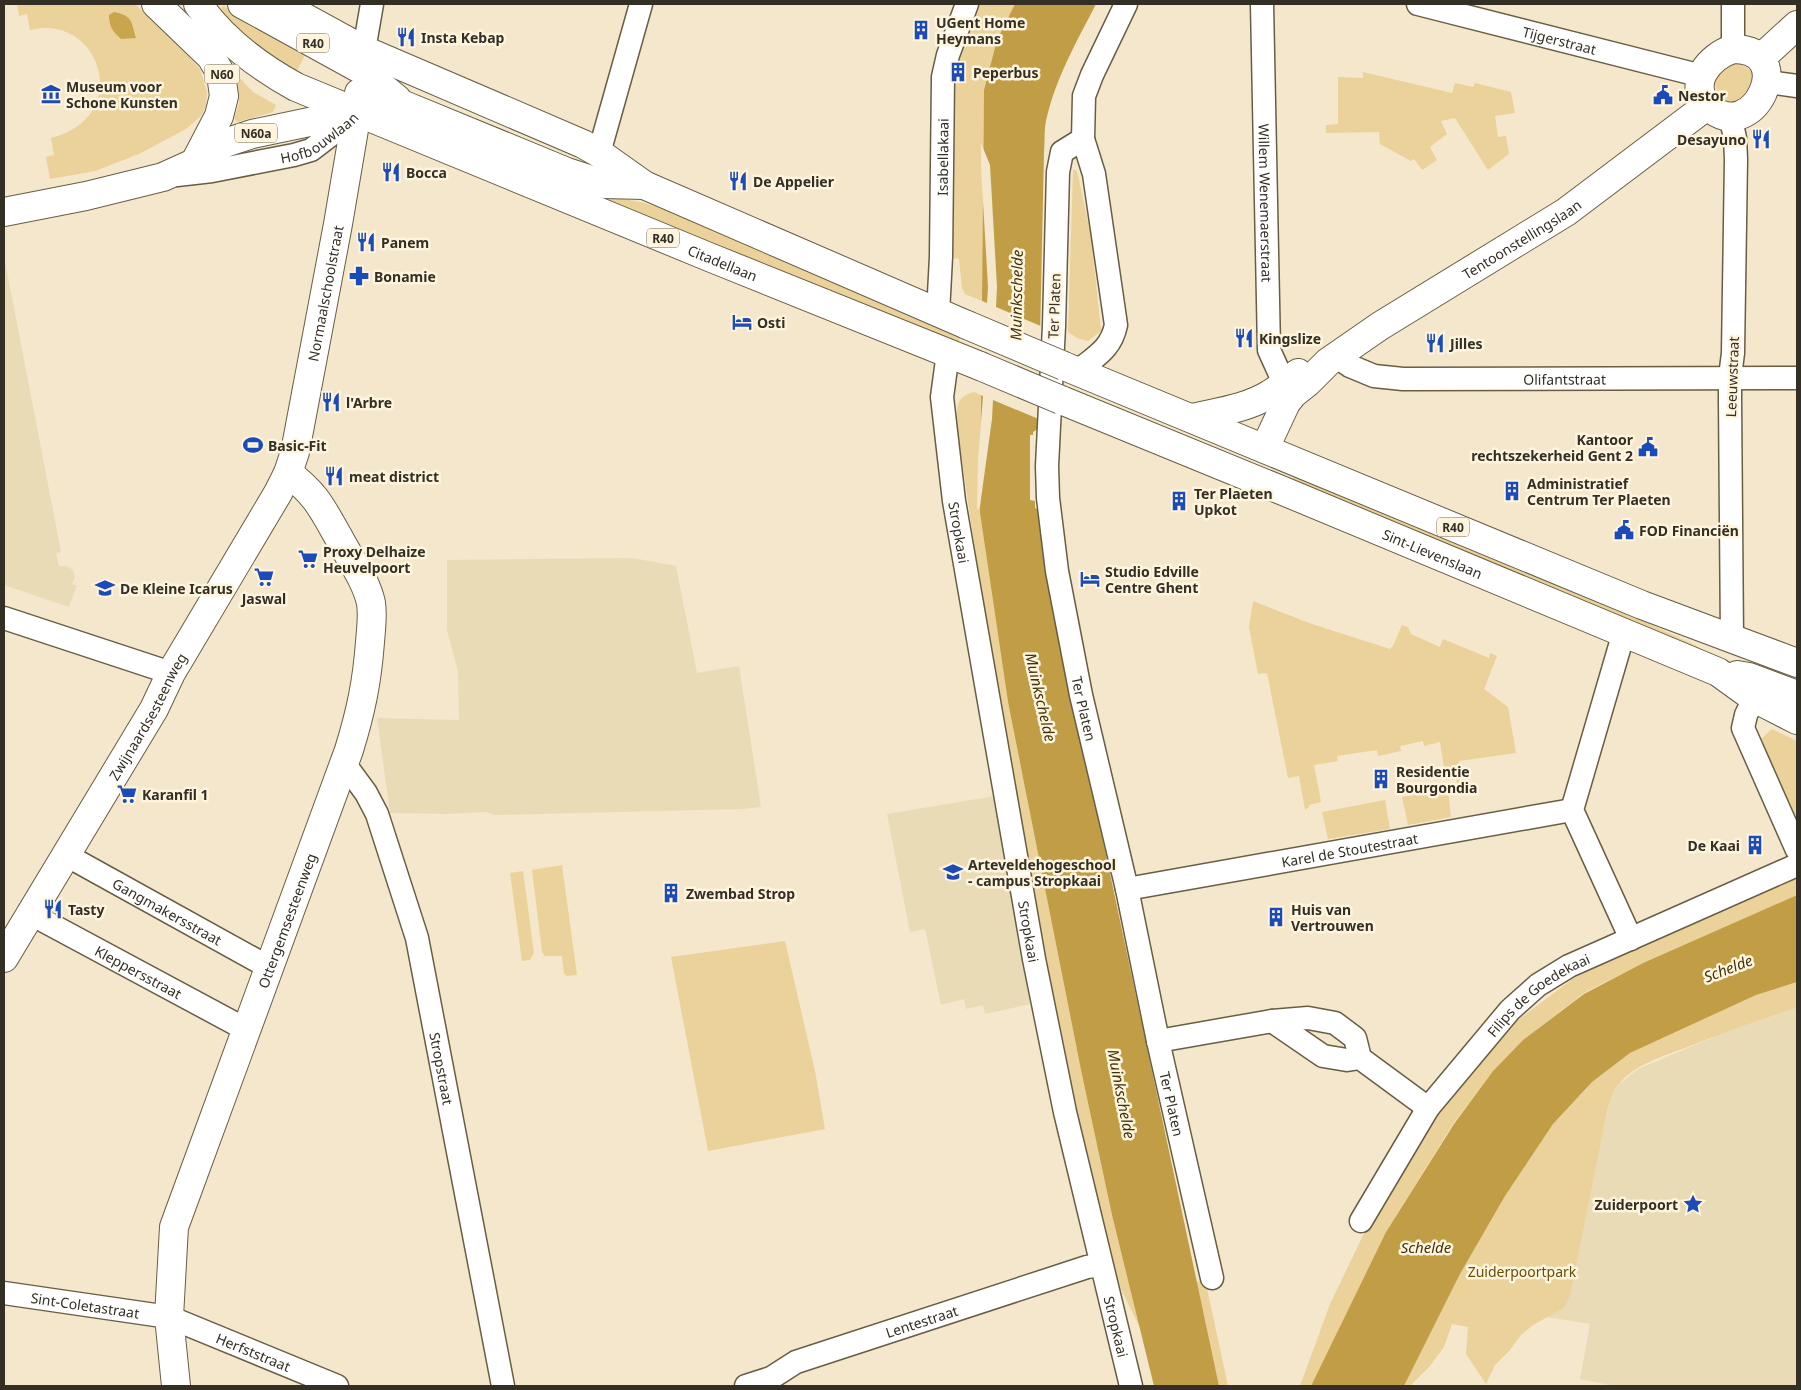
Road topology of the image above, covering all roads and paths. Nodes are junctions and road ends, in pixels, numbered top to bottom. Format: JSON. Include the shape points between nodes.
{"nodes":[{"id":1,"x":156,"y":4,"type":"edge"},
{"id":2,"x":198,"y":4,"type":"edge"},
{"id":3,"x":372,"y":4,"type":"edge"},
{"id":4,"x":641,"y":4,"type":"edge"},
{"id":5,"x":967,"y":4,"type":"edge"},
{"id":6,"x":1126,"y":4,"type":"edge"},
{"id":7,"x":1262,"y":4,"type":"edge"},
{"id":8,"x":1418,"y":4,"type":"edge"},
{"id":9,"x":1733,"y":4,"type":"edge"},
{"id":10,"x":262,"y":8,"type":"edge"},
{"id":11,"x":1797,"y":25,"type":"edge"},
{"id":12,"x":1734,"y":49,"type":"junction"},
{"id":13,"x":1765,"y":70,"type":"junction"},
{"id":14,"x":1702,"y":76,"type":"junction"},
{"id":15,"x":360,"y":81,"type":"junction"},
{"id":16,"x":1797,"y":86,"type":"edge"},
{"id":17,"x":1719,"y":110,"type":"junction"},
{"id":18,"x":1083,"y":139,"type":"junction"},
{"id":19,"x":599,"y":152,"type":"junction"},
{"id":20,"x":194,"y":163,"type":"junction"},
{"id":21,"x":163,"y":177,"type":"junction"},
{"id":22,"x":644,"y":185,"type":"junction"},
{"id":23,"x":4,"y":212,"type":"edge"},
{"id":24,"x":938,"y":313,"type":"junction"},
{"id":25,"x":959,"y":358,"type":"junction"},
{"id":26,"x":1332,"y":359,"type":"junction"},
{"id":27,"x":1071,"y":368,"type":"junction"},
{"id":28,"x":1730,"y":378,"type":"junction"},
{"id":29,"x":1797,"y":378,"type":"edge"},
{"id":30,"x":1289,"y":388,"type":"junction"},
{"id":31,"x":1061,"y":400,"type":"joint"},
{"id":32,"x":1192,"y":418,"type":"junction"},
{"id":33,"x":1265,"y":448,"type":"junction"},
{"id":34,"x":1192,"y":454,"type":"junction"},
{"id":35,"x":288,"y":473,"type":"junction"},
{"id":36,"x":1642,"y":605,"type":"junction"},
{"id":37,"x":4,"y":618,"type":"edge"},
{"id":38,"x":1624,"y":632,"type":"junction"},
{"id":39,"x":1732,"y":640,"type":"junction"},
{"id":40,"x":1797,"y":663,"type":"edge"},
{"id":41,"x":171,"y":672,"type":"junction"},
{"id":42,"x":1718,"y":672,"type":"junction"},
{"id":43,"x":1797,"y":681,"type":"edge"},
{"id":44,"x":1797,"y":695,"type":"edge"},
{"id":45,"x":1754,"y":698,"type":"junction"},
{"id":46,"x":1797,"y":720,"type":"edge"},
{"id":47,"x":344,"y":763,"type":"junction"},
{"id":48,"x":1572,"y":810,"type":"junction"},
{"id":49,"x":1797,"y":850,"type":"edge"},
{"id":50,"x":66,"y":855,"type":"junction"},
{"id":51,"x":1797,"y":865,"type":"edge"},
{"id":52,"x":1127,"y":889,"type":"junction"},
{"id":53,"x":18,"y":925,"type":"edge"},
{"id":54,"x":1631,"y":940,"type":"junction"},
{"id":55,"x":4,"y":958,"type":"edge"},
{"id":56,"x":270,"y":968,"type":"junction"},
{"id":57,"x":1272,"y":1021,"type":"junction"},
{"id":58,"x":247,"y":1030,"type":"junction"},
{"id":59,"x":1158,"y":1041,"type":"junction"},
{"id":60,"x":1360,"y":1058,"type":"junction"},
{"id":61,"x":1428,"y":1108,"type":"junction"},
{"id":62,"x":1362,"y":1221,"type":"dead end"},
{"id":63,"x":1101,"y":1265,"type":"junction"},
{"id":64,"x":1212,"y":1278,"type":"dead end"},
{"id":65,"x":4,"y":1293,"type":"edge"},
{"id":66,"x":169,"y":1317,"type":"junction"},
{"id":67,"x":176,"y":1386,"type":"edge"},
{"id":68,"x":337,"y":1386,"type":"edge"},
{"id":69,"x":503,"y":1386,"type":"edge"},
{"id":70,"x":746,"y":1386,"type":"edge"},
{"id":71,"x":1131,"y":1386,"type":"edge"}],
"edges":[{"from":1,"to":20,"type":"main road","number":"N60","via":[[211,57],[222,74],[224,96],[219,116]]},
{"from":2,"to":15,"type":"main road","number":"R40","via":[[204,14],[250,59],[296,87]]},
{"from":3,"to":15,"type":"street"},
{"from":4,"to":19,"type":"street"},
{"from":5,"to":24,"type":"street","name":"Isabellakaai","via":[[943,76]]},
{"from":6,"to":18,"type":"street","via":[[1084,96]]},
{"from":7,"to":30,"type":"street","name":"Willem Wenemaerstraat","via":[[1269,350]]},
{"from":8,"to":14,"type":"street","name":"Tijgerstraat"},
{"from":9,"to":12,"type":"street"},
{"from":10,"to":15,"type":"main road","number":"R40"},
{"from":11,"to":13,"type":"main road","name":"Tentoonstellingslaan"},
{"from":12,"to":13,"type":"main road","via":[[1754,52]]},
{"from":12,"to":14,"type":"main road","via":[[1714,58]]},
{"from":13,"to":16,"type":"street"},
{"from":13,"to":17,"type":"main road","name":"Tentoonstellingslaan","via":[[1763,97],[1755,106],[1746,112]]},
{"from":14,"to":17,"type":"main road","via":[[1702,98]]},
{"from":15,"to":19,"type":"main road","number":"R40","via":[[417,74]]},
{"from":15,"to":20,"type":"main road","name":"Hofbouwlaan","number":"N60a","via":[[252,134],[225,143]]},
{"from":15,"to":21,"type":"street","name":"Hofbouwlaan","via":[[349,121],[311,150],[212,171]]},
{"from":15,"to":22,"type":"main road","number":"R40","via":[[404,105],[567,172],[604,184]]},
{"from":15,"to":25,"type":"main road","name":"Citadellaan","number":"R40"},
{"from":15,"to":35,"type":"main road","name":"Normaalschoolstraat","via":[[338,224],[295,452]]},
{"from":17,"to":26,"type":"main road","name":"Tentoonstellingslaan","via":[[1566,212]]},
{"from":17,"to":28,"type":"street","name":"Leeuwstraat","via":[[1735,138],[1736,158]]},
{"from":18,"to":27,"type":"street","via":[[1094,174],[1116,324],[1107,347]]},
{"from":18,"to":52,"type":"street","name":"Ter Platen","via":[[1062,152],[1058,172],[1048,498],[1057,571],[1081,695]]},
{"from":19,"to":22,"type":"main road","number":"R40"},
{"from":20,"to":21,"type":"main road","name":"Hofbouwlaan","number":"N60a"},
{"from":21,"to":23,"type":"main road","name":"Hofbouwlaan","number":"N60a"},
{"from":22,"to":24,"type":"main road","number":"R40"},
{"from":24,"to":27,"type":"main road","number":"R40","bridge":true},
{"from":25,"to":31,"type":"main road","name":"Citadellaan","number":"R40","bridge":true},
{"from":25,"to":63,"type":"street","name":"Stropkaai","via":[[942,398],[957,517],[1034,959]]},
{"from":26,"to":28,"type":"street","name":"Olifantstraat","via":[[1374,376],[1403,379]]},
{"from":26,"to":30,"type":"main road","name":"Tentoonstellingslaan","via":[[1308,382]]},
{"from":27,"to":32,"type":"main road","number":"R40"},
{"from":28,"to":29,"type":"street","name":"Olifantstraat"},
{"from":28,"to":39,"type":"street","name":"Leeuwstraat"},
{"from":30,"to":32,"type":"main road","name":"Tentoonstellingslaan","via":[[1256,401]]},
{"from":30,"to":33,"type":"main road","name":"Tentoonstellingslaan","via":[[1286,403]]},
{"from":31,"to":34,"type":"main road","name":"Sint-Lievenslaan","number":"R40"},
{"from":32,"to":33,"type":"main road","number":"R40"},
{"from":33,"to":34,"type":"main road","via":[[1263,451],[1225,450],[1211,446]]},
{"from":33,"to":36,"type":"main road","number":"R40"},
{"from":34,"to":38,"type":"main road","name":"Sint-Lievenslaan","number":"R40"},
{"from":35,"to":41,"type":"main road","name":"Zwijnaardsesteenweg"},
{"from":35,"to":47,"type":"main road","name":"Ottergemsesteenweg","via":[[318,500],[371,603],[372,621],[362,708]]},
{"from":36,"to":39,"type":"main road","number":"R40"},
{"from":36,"to":43,"type":"main road","number":"R40","via":[[1700,639]]},
{"from":37,"to":41,"type":"street"},
{"from":38,"to":42,"type":"main road","name":"Sint-Lievenslaan","number":"R40"},
{"from":38,"to":48,"type":"street"},
{"from":39,"to":40,"type":"main road","number":"R40"},
{"from":41,"to":50,"type":"main road","name":"Zwijnaardsesteenweg","via":[[154,709]]},
{"from":42,"to":44,"type":"main road","number":"R40","via":[[1749,677]]},
{"from":42,"to":45,"type":"main road","name":"Sint-Lievenslaan","number":"R40"},
{"from":45,"to":46,"type":"main road","name":"Sint-Lievenslaan","number":"R40"},
{"from":45,"to":49,"type":"street","via":[[1743,728]]},
{"from":47,"to":56,"type":"main road","name":"Ottergemsesteenweg"},
{"from":47,"to":69,"type":"street","name":"Stropstraat","via":[[377,814],[417,938]]},
{"from":48,"to":52,"type":"street","name":"Karel de Stoutestraat"},
{"from":48,"to":54,"type":"street"},
{"from":50,"to":53,"type":"main road","name":"Zwijnaardsesteenweg"},
{"from":50,"to":56,"type":"street","name":"Gangmakersstraat"},
{"from":51,"to":54,"type":"street","name":"Filips de Goedekaai"},
{"from":52,"to":59,"type":"street","name":"Ter Platen"},
{"from":53,"to":55,"type":"main road","name":"Zwijnaardsesteenweg"},
{"from":53,"to":58,"type":"street","name":"Kleppersstraat"},
{"from":54,"to":61,"type":"street","name":"Filips de Goedekaai","via":[[1569,966],[1538,985],[1510,1010]]},
{"from":56,"to":58,"type":"main road","name":"Ottergemsesteenweg"},
{"from":57,"to":59,"type":"street"},
{"from":57,"to":60,"type":"street","via":[[1324,1056],[1347,1060]]},
{"from":57,"to":60,"type":"street","via":[[1308,1018],[1335,1024],[1355,1038]]},
{"from":58,"to":66,"type":"main road","name":"Ottergemsesteenweg","via":[[174,1227]]},
{"from":59,"to":64,"type":"street","name":"Ter Platen"},
{"from":60,"to":61,"type":"street"},
{"from":61,"to":62,"type":"street","name":"Filips de Goedekaai"},
{"from":63,"to":70,"type":"street","name":"Lentestraat","via":[[796,1362],[771,1378]]},
{"from":63,"to":71,"type":"street","name":"Stropkaai"},
{"from":65,"to":66,"type":"street","name":"Sint-Coletastraat"},
{"from":66,"to":67,"type":"main road","name":"Ottergemsesteenweg"},
{"from":66,"to":68,"type":"street","name":"Herfststraat"}]}
